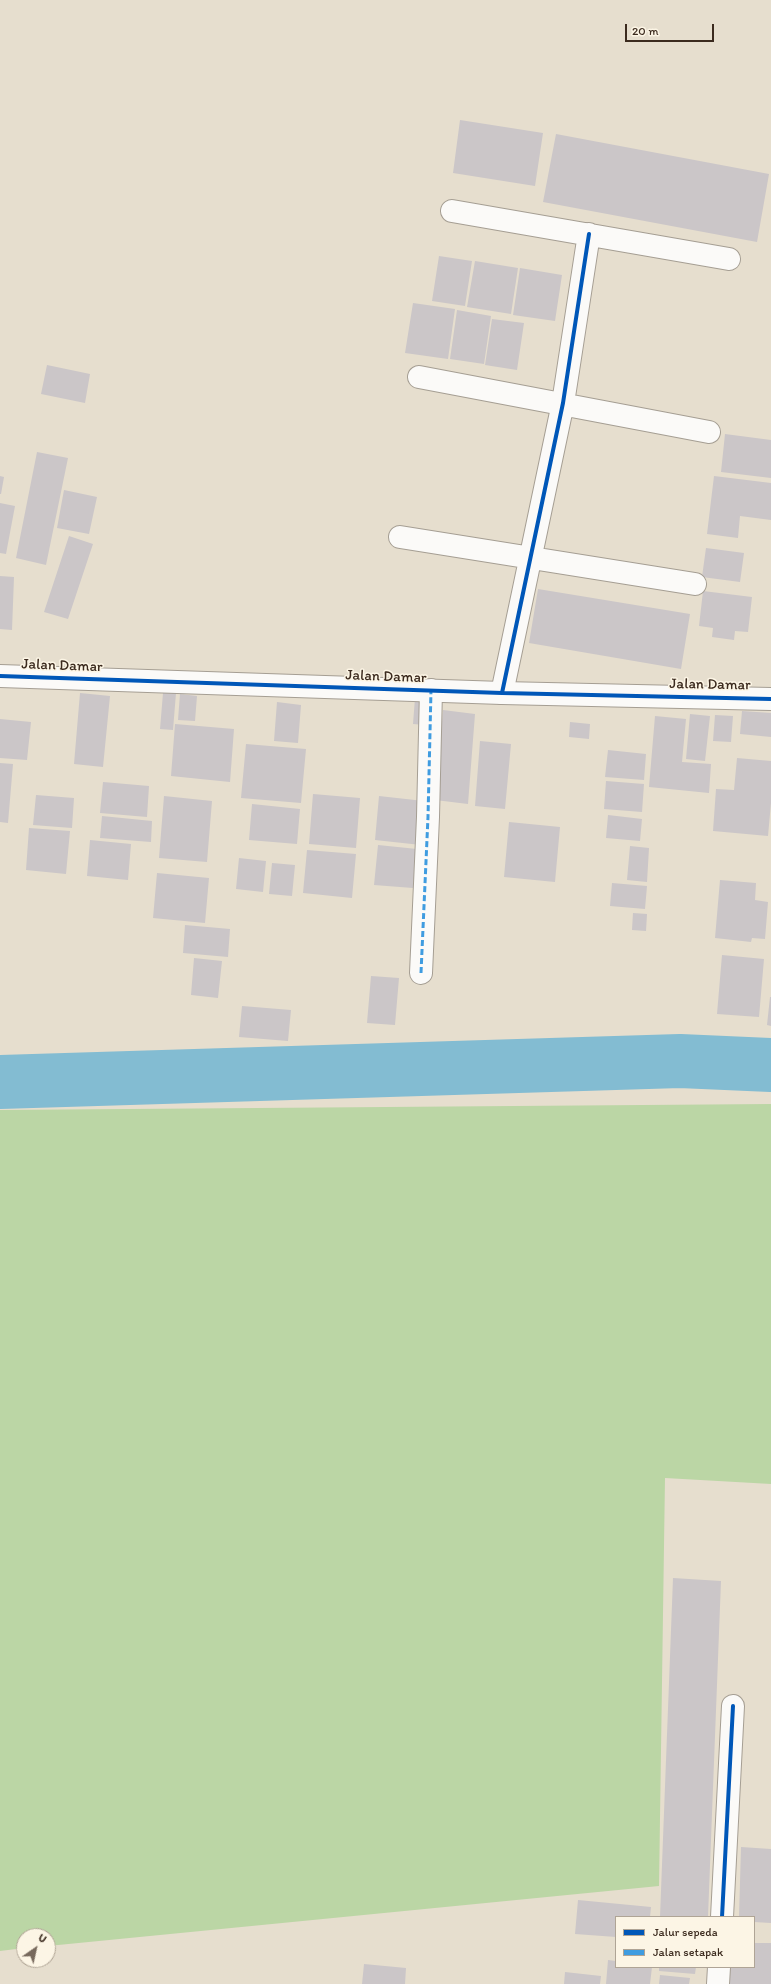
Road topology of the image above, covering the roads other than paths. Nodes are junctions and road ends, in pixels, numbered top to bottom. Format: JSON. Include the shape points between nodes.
{"nodes":[{"id":1,"x":452,"y":211,"type":"dead end"},
{"id":2,"x":589,"y":234,"type":"junction"},
{"id":3,"x":729,"y":259,"type":"dead end"},
{"id":4,"x":419,"y":377,"type":"dead end"},
{"id":5,"x":563,"y":404,"type":"junction"},
{"id":6,"x":708,"y":432,"type":"dead end"},
{"id":7,"x":400,"y":537,"type":"dead end"},
{"id":8,"x":530,"y":558,"type":"junction"},
{"id":9,"x":695,"y":584,"type":"dead end"},
{"id":10,"x":0,"y":676,"type":"edge"},
{"id":11,"x":431,"y":690,"type":"junction"},
{"id":12,"x":502,"y":693,"type":"junction"},
{"id":13,"x":771,"y":699,"type":"edge"},
{"id":14,"x":421,"y":973,"type":"dead end"},
{"id":15,"x":733,"y":1706,"type":"dead end"},
{"id":16,"x":722,"y":1916,"type":"edge"},
{"id":17,"x":719,"y":1968,"type":"edge"},
{"id":18,"x":718,"y":1984,"type":"edge"}],
"edges":[{"from":1,"to":2,"type":"street"},
{"from":2,"to":3,"type":"street"},
{"from":2,"to":5,"type":"street"},
{"from":4,"to":5,"type":"street"},
{"from":5,"to":6,"type":"street"},
{"from":5,"to":8,"type":"street"},
{"from":7,"to":8,"type":"street"},
{"from":8,"to":9,"type":"street"},
{"from":8,"to":12,"type":"street"},
{"from":10,"to":11,"type":"street","name":"Jalan Damar"},
{"from":11,"to":12,"type":"street","name":"Jalan Damar"},
{"from":11,"to":14,"type":"street"},
{"from":12,"to":13,"type":"street","name":"Jalan Damar"},
{"from":15,"to":16,"type":"street"},
{"from":17,"to":18,"type":"street"}]}
